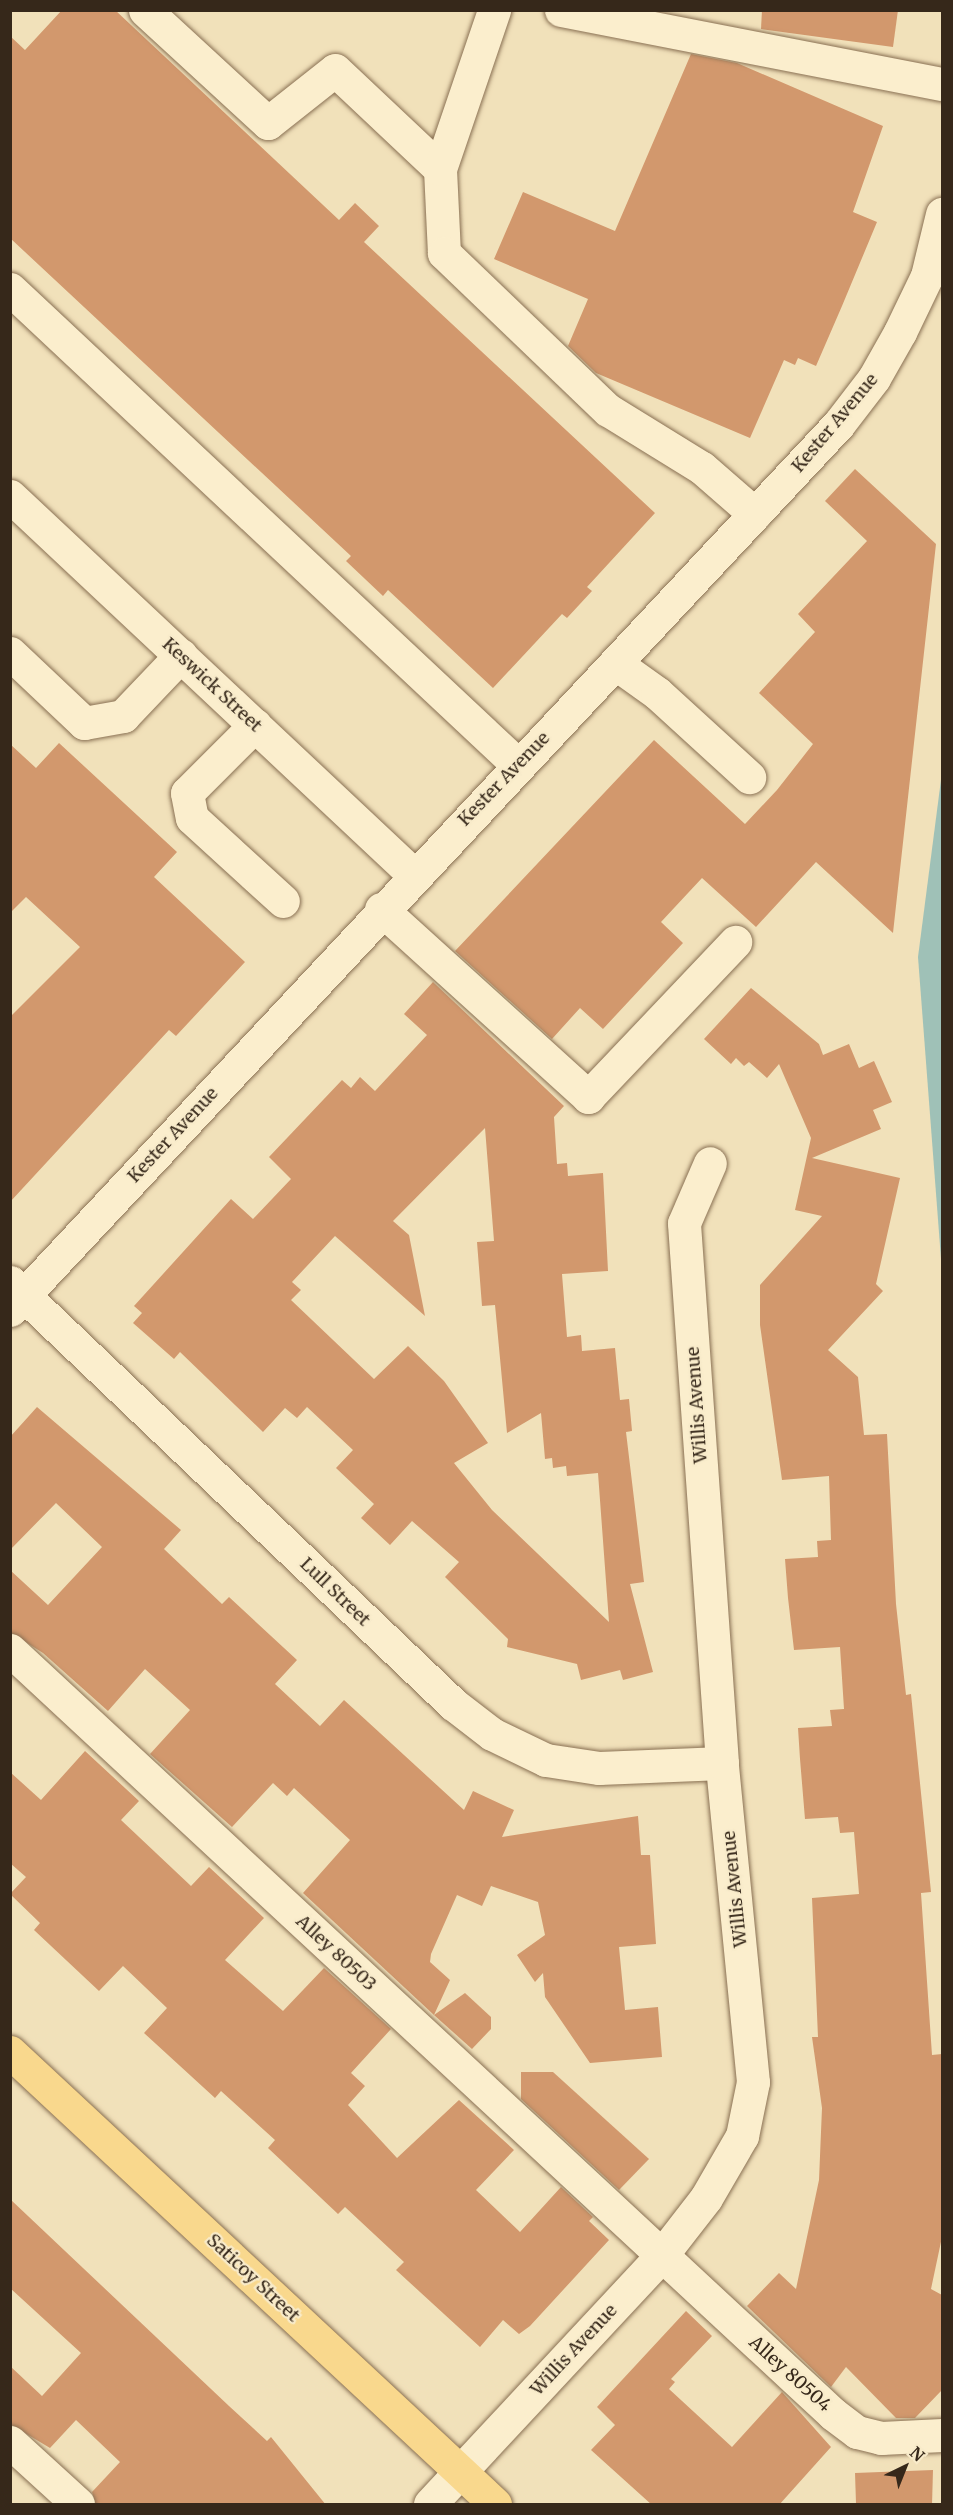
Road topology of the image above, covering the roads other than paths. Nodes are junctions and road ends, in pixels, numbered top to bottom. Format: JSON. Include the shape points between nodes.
{"nodes":[{"id":1,"x":145,"y":10,"type":"edge"},
{"id":2,"x":494,"y":10,"type":"edge"},
{"id":3,"x":561,"y":10,"type":"edge"},
{"id":4,"x":663,"y":20,"type":"edge"},
{"id":5,"x":942,"y":84,"type":"edge"},
{"id":6,"x":440,"y":169,"type":"junction"},
{"id":7,"x":942,"y":214,"type":"edge"},
{"id":8,"x":10,"y":289,"type":"edge"},
{"id":9,"x":10,"y":496,"type":"edge"},
{"id":10,"x":755,"y":514,"type":"junction"},
{"id":11,"x":10,"y":653,"type":"edge"},
{"id":12,"x":181,"y":655,"type":"junction"},
{"id":13,"x":615,"y":663,"type":"junction"},
{"id":14,"x":255,"y":725,"type":"junction"},
{"id":15,"x":518,"y":765,"type":"junction"},
{"id":16,"x":749,"y":777,"type":"dead end"},
{"id":17,"x":414,"y":874,"type":"junction"},
{"id":18,"x":283,"y":901,"type":"dead end"},
{"id":19,"x":381,"y":909,"type":"junction"},
{"id":20,"x":735,"y":942,"type":"dead end"},
{"id":21,"x":710,"y":1163,"type":"dead end"},
{"id":22,"x":15,"y":1296,"type":"edge"},
{"id":23,"x":10,"y":1650,"type":"edge"},
{"id":24,"x":722,"y":1763,"type":"junction"},
{"id":25,"x":10,"y":2052,"type":"edge"},
{"id":26,"x":661,"y":2256,"type":"junction"},
{"id":27,"x":942,"y":2435,"type":"edge"},
{"id":28,"x":10,"y":2442,"type":"edge"},
{"id":29,"x":461,"y":2471,"type":"junction"},
{"id":30,"x":78,"y":2505,"type":"edge"},
{"id":31,"x":430,"y":2505,"type":"edge"},
{"id":32,"x":495,"y":2505,"type":"edge"}],
"edges":[{"from":1,"to":6,"type":"street","via":[[268,123],[335,70]]},
{"from":2,"to":6,"type":"street"},
{"from":3,"to":4,"type":"street"},
{"from":4,"to":5,"type":"street"},
{"from":6,"to":10,"type":"street","via":[[444,253],[608,411],[702,468]]},
{"from":7,"to":10,"type":"street","name":"Kester Avenue","via":[[927,276],[874,378]]},
{"from":8,"to":15,"type":"street"},
{"from":9,"to":12,"type":"street","name":"Keswick Street"},
{"from":10,"to":13,"type":"street","name":"Kester Avenue"},
{"from":11,"to":12,"type":"street","via":[[84,723],[123,716]]},
{"from":12,"to":14,"type":"street","name":"Keswick Street"},
{"from":13,"to":15,"type":"street","name":"Kester Avenue"},
{"from":13,"to":16,"type":"street","via":[[657,693]]},
{"from":14,"to":17,"type":"street","name":"Keswick Street"},
{"from":14,"to":18,"type":"street","via":[[187,793],[192,818]]},
{"from":15,"to":17,"type":"street","name":"Kester Avenue"},
{"from":17,"to":19,"type":"street","name":"Kester Avenue"},
{"from":19,"to":20,"type":"street","via":[[588,1097]]},
{"from":19,"to":22,"type":"street","name":"Kester Avenue"},
{"from":21,"to":24,"type":"street","name":"Willis Avenue","via":[[684,1223]]},
{"from":22,"to":24,"type":"street","name":"Lull Street","via":[[453,1704],[492,1734],[546,1760],[598,1768]]},
{"from":23,"to":26,"type":"street","name":"Alley 80503"},
{"from":24,"to":26,"type":"street","name":"Willis Avenue","via":[[753,2082],[742,2136],[706,2198]]},
{"from":25,"to":29,"type":"main road","name":"Saticoy Street"},
{"from":26,"to":27,"type":"street","name":"Alley 80504","via":[[857,2432],[881,2439]]},
{"from":26,"to":29,"type":"street","name":"Willis Avenue"},
{"from":28,"to":30,"type":"street"},
{"from":29,"to":31,"type":"street","name":"Willis Avenue"},
{"from":29,"to":32,"type":"main road","name":"Saticoy Street"}]}
